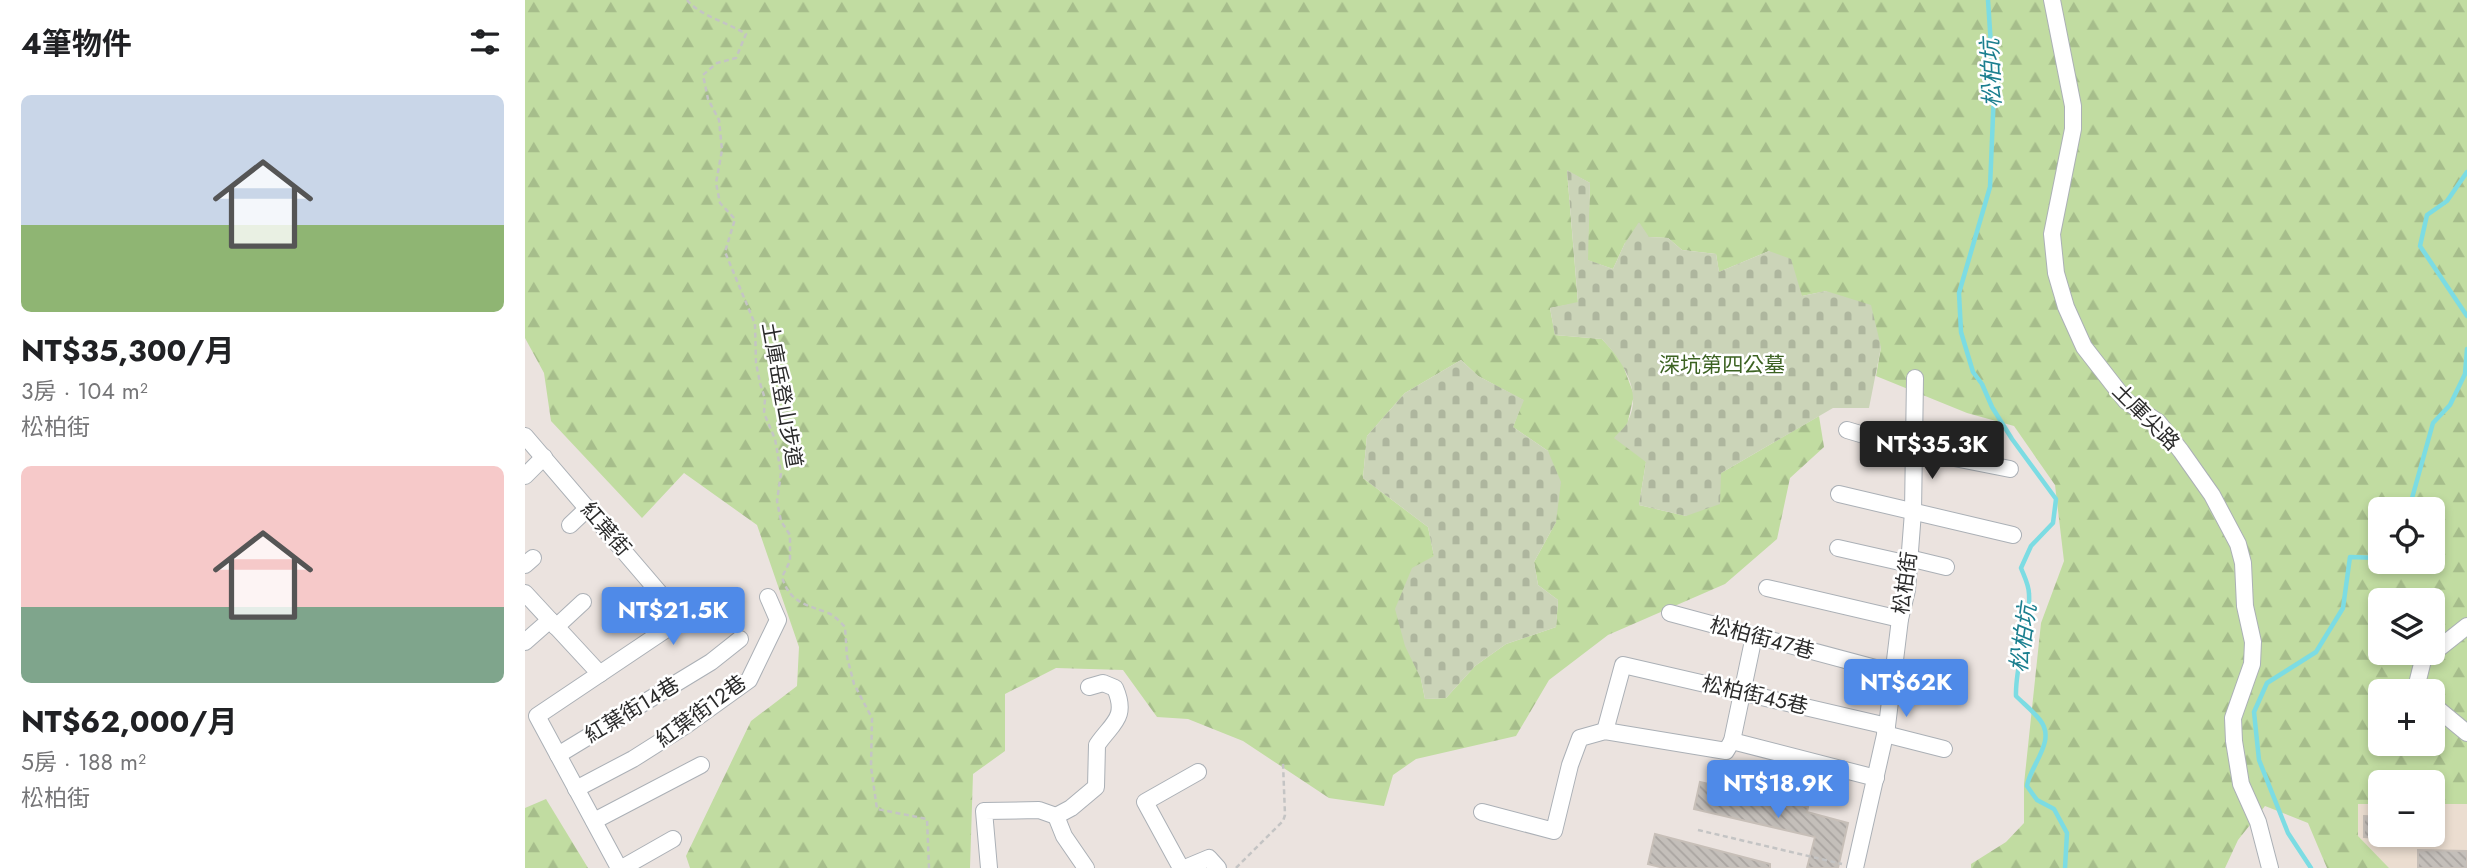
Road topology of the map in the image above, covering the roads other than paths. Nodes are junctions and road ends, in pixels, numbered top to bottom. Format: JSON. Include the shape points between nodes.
{"nodes":[{"id":1,"x":2052,"y":0,"type":"edge"},
{"id":2,"x":1915,"y":378,"type":"dead end"},
{"id":3,"x":1847,"y":430,"type":"dead end"},
{"id":4,"x":525,"y":436,"type":"edge"},
{"id":5,"x":1914,"y":450,"type":"junction"},
{"id":6,"x":544,"y":457,"type":"junction"},
{"id":7,"x":2010,"y":469,"type":"dead end"},
{"id":8,"x":525,"y":476,"type":"edge"},
{"id":9,"x":1839,"y":494,"type":"dead end"},
{"id":10,"x":588,"y":508,"type":"junction"},
{"id":11,"x":1913,"y":512,"type":"junction"},
{"id":12,"x":570,"y":525,"type":"dead end"},
{"id":13,"x":2013,"y":535,"type":"dead end"},
{"id":14,"x":1838,"y":548,"type":"dead end"},
{"id":15,"x":1910,"y":561,"type":"junction"},
{"id":16,"x":1946,"y":567,"type":"dead end"},
{"id":17,"x":1767,"y":587,"type":"dead end"},
{"id":18,"x":525,"y":593,"type":"edge"},
{"id":19,"x":768,"y":597,"type":"dead end"},
{"id":20,"x":583,"y":603,"type":"dead end"},
{"id":21,"x":1670,"y":613,"type":"dead end"},
{"id":22,"x":1900,"y":619,"type":"junction"},
{"id":23,"x":553,"y":623,"type":"junction"},
{"id":24,"x":2467,"y":626,"type":"edge"},
{"id":25,"x":1754,"y":636,"type":"junction"},
{"id":26,"x":740,"y":639,"type":"dead end"},
{"id":27,"x":525,"y":642,"type":"edge"},
{"id":28,"x":2445,"y":643,"type":"edge"},
{"id":29,"x":1894,"y":673,"type":"junction"},
{"id":30,"x":600,"y":674,"type":"junction"},
{"id":31,"x":1089,"y":687,"type":"dead end"},
{"id":32,"x":1742,"y":692,"type":"junction"},
{"id":33,"x":2445,"y":715,"type":"edge"},
{"id":34,"x":531,"y":720,"type":"edge"},
{"id":35,"x":1886,"y":730,"type":"junction"},
{"id":36,"x":1605,"y":731,"type":"junction"},
{"id":37,"x":2467,"y":733,"type":"edge"},
{"id":38,"x":1732,"y":741,"type":"junction"},
{"id":39,"x":1944,"y":749,"type":"dead end"},
{"id":40,"x":558,"y":755,"type":"junction"},
{"id":41,"x":701,"y":765,"type":"dead end"},
{"id":42,"x":1198,"y":772,"type":"dead end"},
{"id":43,"x":1876,"y":778,"type":"junction"},
{"id":44,"x":576,"y":789,"type":"junction"},
{"id":45,"x":1482,"y":812,"type":"dead end"},
{"id":46,"x":1056,"y":816,"type":"junction"},
{"id":47,"x":594,"y":821,"type":"junction"},
{"id":48,"x":673,"y":839,"type":"dead end"},
{"id":49,"x":621,"y":868,"type":"edge"},
{"id":50,"x":989,"y":868,"type":"edge"},
{"id":51,"x":1086,"y":868,"type":"edge"},
{"id":52,"x":1183,"y":868,"type":"edge"},
{"id":53,"x":1219,"y":868,"type":"edge"},
{"id":54,"x":1856,"y":868,"type":"edge"},
{"id":55,"x":2270,"y":868,"type":"edge"}],
"edges":[{"from":1,"to":55,"type":"street","name":"土庫尖路","via":[[2073,106],[2073,129],[2052,234],[2056,273],[2084,347],[2126,401],[2158,422],[2182,451],[2238,544],[2253,642],[2252,664],[2233,718],[2234,741],[2241,784],[2258,822]]},
{"from":2,"to":5,"type":"street","name":"松柏街"},
{"from":3,"to":5,"type":"street"},
{"from":4,"to":6,"type":"street","name":"紅葉街"},
{"from":5,"to":7,"type":"street"},
{"from":5,"to":11,"type":"street","name":"松柏街"},
{"from":6,"to":8,"type":"street"},
{"from":6,"to":10,"type":"street","name":"紅葉街"},
{"from":9,"to":11,"type":"street"},
{"from":10,"to":12,"type":"street"},
{"from":10,"to":30,"type":"street","name":"紅葉街","via":[[675,611],[677,622]]},
{"from":11,"to":13,"type":"street"},
{"from":11,"to":15,"type":"street","name":"松柏街"},
{"from":14,"to":15,"type":"street"},
{"from":15,"to":16,"type":"street"},
{"from":15,"to":22,"type":"street","name":"松柏街"},
{"from":17,"to":22,"type":"street"},
{"from":18,"to":23,"type":"street"},
{"from":19,"to":44,"type":"street","name":"紅葉街12巷","via":[[778,620],[749,680],[675,733]]},
{"from":20,"to":23,"type":"street"},
{"from":21,"to":25,"type":"street","name":"松柏街47巷"},
{"from":22,"to":29,"type":"street","name":"松柏街"},
{"from":23,"to":27,"type":"street"},
{"from":23,"to":30,"type":"street"},
{"from":24,"to":28,"type":"street"},
{"from":25,"to":29,"type":"street","name":"松柏街47巷"},
{"from":25,"to":32,"type":"street"},
{"from":26,"to":40,"type":"street","name":"紅葉街14巷","via":[[711,662]]},
{"from":29,"to":35,"type":"street","name":"松柏街"},
{"from":30,"to":34,"type":"street","name":"紅葉街"},
{"from":31,"to":46,"type":"street","via":[[1103,683],[1115,688],[1117,723],[1097,745],[1096,787]]},
{"from":32,"to":35,"type":"street","name":"松柏街45巷"},
{"from":32,"to":36,"type":"street","name":"松柏街45巷","via":[[1623,665]]},
{"from":32,"to":38,"type":"street"},
{"from":33,"to":37,"type":"street"},
{"from":34,"to":40,"type":"street","name":"紅葉街"},
{"from":35,"to":39,"type":"street","name":"松柏街45巷"},
{"from":35,"to":43,"type":"street","name":"松柏街"},
{"from":36,"to":38,"type":"street","via":[[1725,751]]},
{"from":36,"to":45,"type":"street","via":[[1580,738],[1554,831]]},
{"from":38,"to":43,"type":"street"},
{"from":40,"to":44,"type":"street","name":"紅葉街"},
{"from":41,"to":47,"type":"street"},
{"from":42,"to":52,"type":"street","via":[[1145,802]]},
{"from":43,"to":54,"type":"street","name":"松柏街"},
{"from":44,"to":47,"type":"street","name":"紅葉街"},
{"from":46,"to":50,"type":"street","via":[[1039,810],[984,811]]},
{"from":46,"to":51,"type":"street"},
{"from":47,"to":49,"type":"street","name":"紅葉街"},
{"from":48,"to":49,"type":"street"},
{"from":52,"to":53,"type":"street","via":[[1209,858]]}]}
